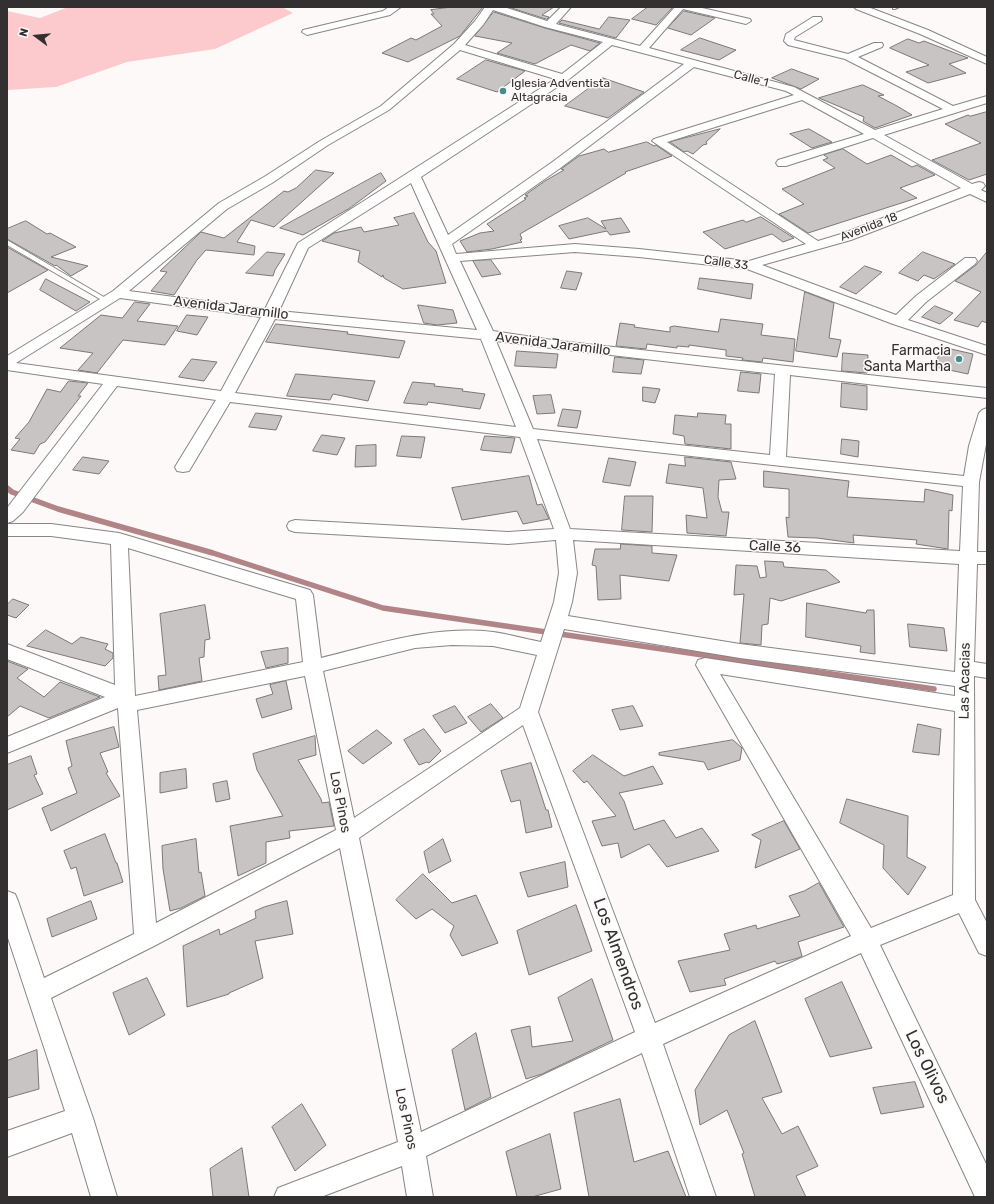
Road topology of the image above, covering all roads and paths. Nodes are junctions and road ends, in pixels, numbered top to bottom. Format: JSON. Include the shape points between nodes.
{"nodes":[{"id":1,"x":396,"y":7,"type":"edge"},
{"id":2,"x":490,"y":7,"type":"edge"},
{"id":3,"x":494,"y":7,"type":"edge"},
{"id":4,"x":566,"y":7,"type":"edge"},
{"id":5,"x":680,"y":7,"type":"edge"},
{"id":6,"x":685,"y":7,"type":"edge"},
{"id":7,"x":859,"y":7,"type":"edge"},
{"id":8,"x":817,"y":20,"type":"dead end"},
{"id":9,"x":746,"y":21,"type":"dead end"},
{"id":10,"x":549,"y":25,"type":"junction"},
{"id":11,"x":307,"y":32,"type":"dead end"},
{"id":12,"x":611,"y":41,"type":"junction"},
{"id":13,"x":878,"y":45,"type":"dead end"},
{"id":14,"x":458,"y":46,"type":"junction"},
{"id":15,"x":643,"y":49,"type":"junction"},
{"id":16,"x":849,"y":57,"type":"junction"},
{"id":17,"x":987,"y":61,"type":"edge"},
{"id":18,"x":692,"y":62,"type":"junction"},
{"id":19,"x":564,"y":78,"type":"junction"},
{"id":20,"x":802,"y":96,"type":"junction"},
{"id":21,"x":987,"y":99,"type":"edge"},
{"id":22,"x":953,"y":110,"type":"junction"},
{"id":23,"x":874,"y":134,"type":"junction"},
{"id":24,"x":782,"y":163,"type":"dead end"},
{"id":25,"x":414,"y":176,"type":"junction"},
{"id":26,"x":987,"y":184,"type":"edge"},
{"id":27,"x":970,"y":189,"type":"junction"},
{"id":28,"x":987,"y":198,"type":"edge"},
{"id":29,"x":7,"y":242,"type":"edge"},
{"id":30,"x":444,"y":244,"type":"junction"},
{"id":31,"x":817,"y":246,"type":"junction"},
{"id":32,"x":451,"y":258,"type":"junction"},
{"id":33,"x":970,"y":261,"type":"dead end"},
{"id":34,"x":749,"y":265,"type":"junction"},
{"id":35,"x":112,"y":298,"type":"junction"},
{"id":36,"x":270,"y":314,"type":"junction"},
{"id":37,"x":898,"y":320,"type":"junction"},
{"id":38,"x":487,"y":335,"type":"junction"},
{"id":39,"x":987,"y":351,"type":"edge"},
{"id":40,"x":7,"y":362,"type":"edge"},
{"id":41,"x":7,"y":366,"type":"edge"},
{"id":42,"x":783,"y":370,"type":"junction"},
{"id":43,"x":112,"y":382,"type":"junction"},
{"id":44,"x":987,"y":393,"type":"edge"},
{"id":45,"x":225,"y":397,"type":"junction"},
{"id":46,"x":987,"y":413,"type":"edge"},
{"id":47,"x":527,"y":434,"type":"junction"},
{"id":48,"x":982,"y":446,"type":"edge"},
{"id":49,"x":778,"y":461,"type":"junction"},
{"id":50,"x":183,"y":467,"type":"dead end"},
{"id":51,"x":971,"y":482,"type":"junction"},
{"id":52,"x":12,"y":512,"type":"edge"},
{"id":53,"x":294,"y":526,"type":"dead end"},
{"id":54,"x":7,"y":530,"type":"edge"},
{"id":55,"x":564,"y":534,"type":"junction"},
{"id":56,"x":119,"y":540,"type":"junction"},
{"id":57,"x":968,"y":558,"type":"junction"},
{"id":58,"x":987,"y":558,"type":"edge"},
{"id":59,"x":554,"y":635,"type":"junction"},
{"id":60,"x":7,"y":651,"type":"edge"},
{"id":61,"x":313,"y":667,"type":"junction"},
{"id":62,"x":987,"y":671,"type":"edge"},
{"id":63,"x":964,"y":674,"type":"junction"},
{"id":64,"x":126,"y":701,"type":"junction"},
{"id":65,"x":964,"y":705,"type":"junction"},
{"id":66,"x":528,"y":712,"type":"junction"},
{"id":67,"x":7,"y":745,"type":"edge"},
{"id":68,"x":347,"y":834,"type":"junction"},
{"id":69,"x":7,"y":901,"type":"edge"},
{"id":70,"x":964,"y":901,"type":"junction"},
{"id":71,"x":146,"y":939,"type":"junction"},
{"id":72,"x":866,"y":940,"type":"junction"},
{"id":73,"x":987,"y":946,"type":"edge"},
{"id":74,"x":39,"y":992,"type":"junction"},
{"id":75,"x":649,"y":1038,"type":"junction"},
{"id":76,"x":80,"y":1118,"type":"junction"},
{"id":77,"x":7,"y":1144,"type":"edge"},
{"id":78,"x":412,"y":1149,"type":"junction"},
{"id":79,"x":987,"y":1194,"type":"edge"},
{"id":80,"x":104,"y":1197,"type":"edge"},
{"id":81,"x":287,"y":1197,"type":"edge"},
{"id":82,"x":420,"y":1197,"type":"edge"},
{"id":83,"x":703,"y":1197,"type":"edge"}],
"edges":[{"from":1,"to":11,"type":"street","via":[[386,13]]},
{"from":2,"to":14,"type":"street"},
{"from":3,"to":10,"type":"street","name":"Calle 1"},
{"from":4,"to":10,"type":"street"},
{"from":5,"to":15,"type":"street"},
{"from":6,"to":9,"type":"street"},
{"from":7,"to":17,"type":"street","via":[[924,32]]},
{"from":8,"to":16,"type":"street","via":[[790,36],[789,41],[792,44]]},
{"from":10,"to":12,"type":"street","name":"Calle 1"},
{"from":12,"to":15,"type":"street","name":"Calle 1"},
{"from":12,"to":19,"type":"street"},
{"from":13,"to":16,"type":"street"},
{"from":14,"to":19,"type":"street"},
{"from":14,"to":35,"type":"street","via":[[385,108],[223,206]]},
{"from":15,"to":18,"type":"street","name":"Calle 1"},
{"from":16,"to":22,"type":"street"},
{"from":18,"to":20,"type":"street","name":"Calle 1","via":[[790,89]]},
{"from":18,"to":30,"type":"street","via":[[555,166]]},
{"from":19,"to":25,"type":"street"},
{"from":20,"to":23,"type":"street","name":"Calle 1"},
{"from":20,"to":31,"type":"street","via":[[658,141]]},
{"from":21,"to":22,"type":"street"},
{"from":22,"to":23,"type":"street"},
{"from":23,"to":24,"type":"street"},
{"from":23,"to":27,"type":"street","name":"Calle 1"},
{"from":25,"to":30,"type":"street"},
{"from":25,"to":36,"type":"street","via":[[303,246]]},
{"from":26,"to":27,"type":"street","name":"Avenida 18"},
{"from":27,"to":28,"type":"street","name":"Calle 1"},
{"from":27,"to":31,"type":"street","name":"Avenida 18"},
{"from":29,"to":35,"type":"lane"},
{"from":30,"to":32,"type":"street"},
{"from":31,"to":34,"type":"street","name":"Avenida 18"},
{"from":32,"to":34,"type":"street","name":"Calle 33","via":[[575,248]]},
{"from":32,"to":38,"type":"street"},
{"from":33,"to":37,"type":"street"},
{"from":34,"to":37,"type":"street","name":"Calle 33"},
{"from":35,"to":36,"type":"street","name":"Avenida Jaramillo"},
{"from":35,"to":40,"type":"street"},
{"from":36,"to":38,"type":"street","name":"Avenida Jaramillo"},
{"from":36,"to":45,"type":"street"},
{"from":37,"to":39,"type":"street","name":"Calle 33"},
{"from":38,"to":42,"type":"street","name":"Avenida Jaramillo"},
{"from":38,"to":47,"type":"street"},
{"from":41,"to":43,"type":"street"},
{"from":42,"to":44,"type":"street","name":"Avenida Jaramillo"},
{"from":42,"to":49,"type":"street"},
{"from":43,"to":45,"type":"street"},
{"from":43,"to":52,"type":"street"},
{"from":45,"to":47,"type":"street"},
{"from":45,"to":50,"type":"street"},
{"from":46,"to":48,"type":"street","name":"Las Acacias"},
{"from":47,"to":49,"type":"street"},
{"from":47,"to":55,"type":"street"},
{"from":48,"to":51,"type":"street","name":"Las Acacias"},
{"from":49,"to":51,"type":"street"},
{"from":51,"to":57,"type":"street","name":"Las Acacias"},
{"from":53,"to":55,"type":"street","name":"Calle 36","via":[[508,538]]},
{"from":54,"to":56,"type":"street","via":[[51,530]]},
{"from":55,"to":57,"type":"street","name":"Calle 36"},
{"from":55,"to":59,"type":"street","via":[[568,573]]},
{"from":56,"to":61,"type":"street","name":"Los Pinos","via":[[304,595]]},
{"from":56,"to":64,"type":"street"},
{"from":57,"to":58,"type":"street","name":"Calle 36"},
{"from":57,"to":63,"type":"street","name":"Las Acacias"},
{"from":59,"to":61,"type":"street","via":[[415,641]]},
{"from":59,"to":63,"type":"street","via":[[733,650]]},
{"from":59,"to":66,"type":"street"},
{"from":60,"to":64,"type":"street"},
{"from":61,"to":64,"type":"street"},
{"from":61,"to":68,"type":"street","name":"Los Pinos"},
{"from":62,"to":63,"type":"street"},
{"from":63,"to":65,"type":"street","name":"Las Acacias"},
{"from":64,"to":67,"type":"street"},
{"from":64,"to":71,"type":"street"},
{"from":65,"to":70,"type":"street","name":"Las Acacias"},
{"from":65,"to":72,"type":"street","name":"Los Olivos","via":[[704,665]]},
{"from":66,"to":68,"type":"street"},
{"from":66,"to":75,"type":"street","name":"Los Almendros"},
{"from":68,"to":71,"type":"street"},
{"from":68,"to":78,"type":"street","name":"Los Pinos"},
{"from":69,"to":74,"type":"street"},
{"from":70,"to":72,"type":"street"},
{"from":70,"to":73,"type":"street","name":"Las Acacias"},
{"from":71,"to":74,"type":"street"},
{"from":72,"to":75,"type":"street"},
{"from":72,"to":79,"type":"street","name":"Los Olivos"},
{"from":74,"to":76,"type":"street"},
{"from":75,"to":78,"type":"street"},
{"from":75,"to":83,"type":"street","name":"Los Almendros"},
{"from":76,"to":77,"type":"street"},
{"from":76,"to":80,"type":"street"},
{"from":78,"to":81,"type":"street"},
{"from":78,"to":82,"type":"street","name":"Los Pinos"}]}
